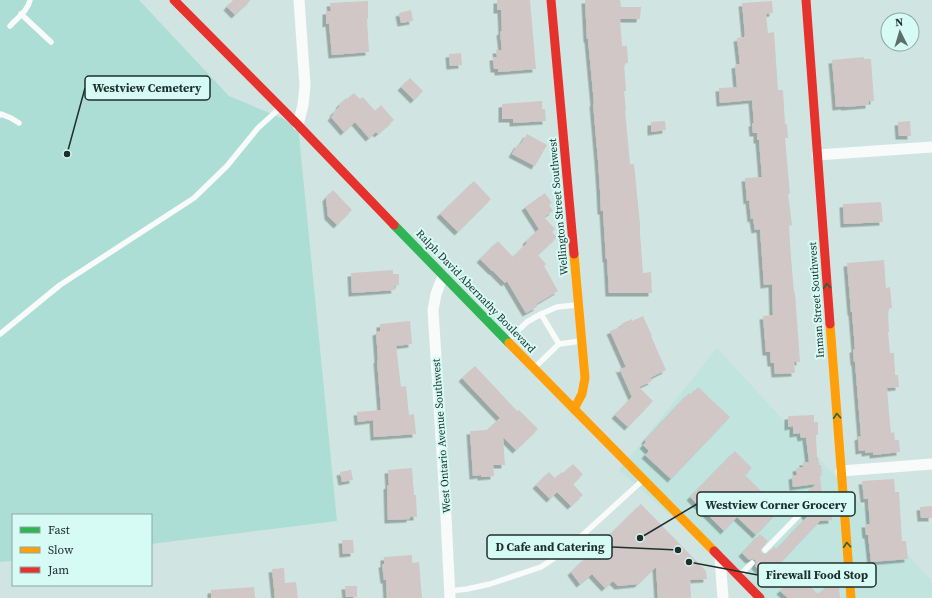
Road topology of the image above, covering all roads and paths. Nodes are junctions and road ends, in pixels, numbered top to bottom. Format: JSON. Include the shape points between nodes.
{"nodes":[{"id":1,"x":30,"y":0,"type":"edge"},
{"id":2,"x":174,"y":0,"type":"edge"},
{"id":3,"x":299,"y":0,"type":"edge"},
{"id":4,"x":551,"y":0,"type":"edge"},
{"id":5,"x":806,"y":0,"type":"edge"},
{"id":6,"x":21,"y":14,"type":"junction"},
{"id":7,"x":10,"y":26,"type":"dead end"},
{"id":8,"x":51,"y":42,"type":"dead end"},
{"id":9,"x":281,"y":107,"type":"junction"},
{"id":10,"x":0,"y":115,"type":"edge"},
{"id":11,"x":19,"y":123,"type":"dead end"},
{"id":12,"x":298,"y":124,"type":"junction"},
{"id":13,"x":932,"y":147,"type":"edge"},
{"id":14,"x":817,"y":155,"type":"junction"},
{"id":15,"x":443,"y":276,"type":"junction"},
{"id":16,"x":578,"y":304,"type":"junction"},
{"id":17,"x":541,"y":314,"type":"junction"},
{"id":18,"x":0,"y":334,"type":"edge"},
{"id":19,"x":507,"y":341,"type":"junction"},
{"id":20,"x":582,"y":341,"type":"junction"},
{"id":21,"x":559,"y":344,"type":"junction"},
{"id":22,"x":534,"y":368,"type":"junction"},
{"id":23,"x":574,"y":408,"type":"junction"},
{"id":24,"x":932,"y":464,"type":"edge"},
{"id":25,"x":841,"y":470,"type":"junction"},
{"id":26,"x":643,"y":480,"type":"junction"},
{"id":27,"x":801,"y":514,"type":"dead end"},
{"id":28,"x":765,"y":550,"type":"dead end"},
{"id":29,"x":720,"y":558,"type":"junction"},
{"id":30,"x":752,"y":563,"type":"dead end"},
{"id":31,"x":738,"y":576,"type":"junction"},
{"id":32,"x":450,"y":594,"type":"edge"},
{"id":33,"x":723,"y":598,"type":"edge"},
{"id":34,"x":760,"y":598,"type":"edge"},
{"id":35,"x":851,"y":598,"type":"edge"}],
"edges":[{"from":1,"to":6,"type":"lane"},
{"from":2,"to":9,"type":"street","name":"Ralph David Abernathy Boulevard"},
{"from":3,"to":12,"type":"street","via":[[305,85]]},
{"from":4,"to":16,"type":"street","name":"Wellington Street Southwest"},
{"from":5,"to":14,"type":"street","name":"Inman Street Southwest"},
{"from":6,"to":7,"type":"lane"},
{"from":6,"to":8,"type":"lane"},
{"from":9,"to":12,"type":"street","name":"Ralph David Abernathy Boulevard"},
{"from":9,"to":18,"type":"lane","via":[[258,128],[227,166],[194,198],[60,285]]},
{"from":10,"to":11,"type":"lane"},
{"from":12,"to":15,"type":"street","name":"Ralph David Abernathy Boulevard"},
{"from":13,"to":14,"type":"street"},
{"from":25,"to":14,"type":"street","name":"Inman Street Southwest","one_way":true},
{"from":15,"to":19,"type":"street","name":"Ralph David Abernathy Boulevard"},
{"from":15,"to":32,"type":"street","name":"West Ontario Avenue Southwest","via":[[433,310]]},
{"from":16,"to":17,"type":"lane","via":[[557,307]]},
{"from":16,"to":20,"type":"street","name":"Wellington Street Southwest"},
{"from":17,"to":19,"type":"lane","via":[[527,322]]},
{"from":17,"to":21,"type":"lane"},
{"from":19,"to":22,"type":"street","name":"Ralph David Abernathy Boulevard"},
{"from":20,"to":21,"type":"lane"},
{"from":20,"to":23,"type":"street","name":"Wellington Street Southwest","via":[[585,378],[582,394]]},
{"from":21,"to":22,"type":"lane"},
{"from":22,"to":23,"type":"street","name":"Ralph David Abernathy Boulevard"},
{"from":23,"to":26,"type":"street","name":"Ralph David Abernathy Boulevard"},
{"from":24,"to":25,"type":"street"},
{"from":35,"to":25,"type":"street","name":"Inman Street Southwest","one_way":true},
{"from":26,"to":29,"type":"street","name":"Ralph David Abernathy Boulevard"},
{"from":26,"to":32,"type":"lane","via":[[565,551],[541,567]]},
{"from":27,"to":28,"type":"lane"},
{"from":29,"to":31,"type":"street","name":"Ralph David Abernathy Boulevard"},
{"from":29,"to":33,"type":"street"},
{"from":30,"to":31,"type":"lane"},
{"from":31,"to":34,"type":"street","name":"Ralph David Abernathy Boulevard"}]}
